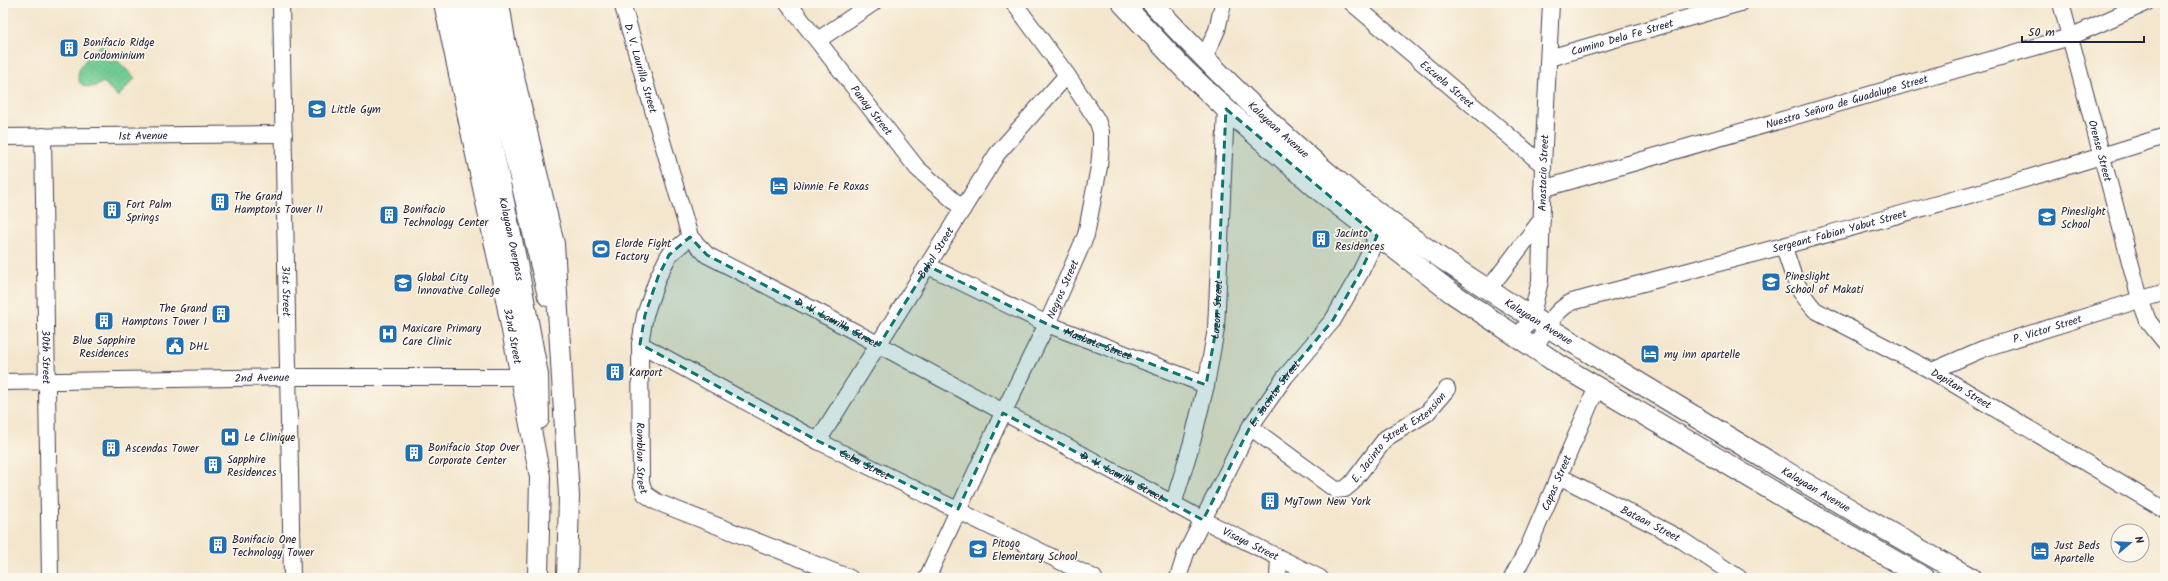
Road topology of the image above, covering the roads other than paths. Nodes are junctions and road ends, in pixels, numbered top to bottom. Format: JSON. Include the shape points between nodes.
{"nodes":[{"id":1,"x":281,"y":3,"type":"edge"},
{"id":2,"x":444,"y":3,"type":"edge"},
{"id":3,"x":462,"y":3,"type":"edge"},
{"id":4,"x":482,"y":3,"type":"edge"},
{"id":5,"x":499,"y":3,"type":"edge"},
{"id":6,"x":622,"y":3,"type":"edge"},
{"id":7,"x":788,"y":3,"type":"edge"},
{"id":8,"x":873,"y":3,"type":"edge"},
{"id":9,"x":1014,"y":3,"type":"edge"},
{"id":10,"x":1122,"y":3,"type":"edge"},
{"id":11,"x":1152,"y":3,"type":"edge"},
{"id":12,"x":1223,"y":3,"type":"edge"},
{"id":13,"x":1352,"y":3,"type":"edge"},
{"id":14,"x":1740,"y":3,"type":"edge"},
{"id":15,"x":2061,"y":3,"type":"edge"},
{"id":16,"x":2146,"y":3,"type":"edge"},
{"id":17,"x":1549,"y":4,"type":"edge"},
{"id":18,"x":2070,"y":37,"type":"junction"},
{"id":19,"x":818,"y":40,"type":"junction"},
{"id":20,"x":1204,"y":58,"type":"junction"},
{"id":21,"x":1549,"y":58,"type":"junction"},
{"id":22,"x":1067,"y":75,"type":"junction"},
{"id":23,"x":1226,"y":109,"type":"junction"},
{"id":24,"x":284,"y":134,"type":"junction"},
{"id":25,"x":43,"y":136,"type":"junction"},
{"id":26,"x":2165,"y":136,"type":"edge"},
{"id":27,"x":3,"y":138,"type":"edge"},
{"id":28,"x":2101,"y":156,"type":"junction"},
{"id":29,"x":1543,"y":165,"type":"junction"},
{"id":30,"x":1542,"y":189,"type":"junction"},
{"id":31,"x":963,"y":209,"type":"junction"},
{"id":32,"x":1387,"y":218,"type":"junction"},
{"id":33,"x":1542,"y":219,"type":"junction"},
{"id":34,"x":1376,"y":236,"type":"junction"},
{"id":35,"x":690,"y":237,"type":"junction"},
{"id":36,"x":1784,"y":247,"type":"junction"},
{"id":37,"x":928,"y":266,"type":"junction"},
{"id":38,"x":1488,"y":290,"type":"junction"},
{"id":39,"x":2165,"y":292,"type":"edge"},
{"id":40,"x":2140,"y":299,"type":"junction"},
{"id":41,"x":1539,"y":323,"type":"junction"},
{"id":42,"x":1047,"y":324,"type":"junction"},
{"id":43,"x":558,"y":333,"type":"junction"},
{"id":44,"x":1518,"y":338,"type":"junction"},
{"id":45,"x":2165,"y":342,"type":"edge"},
{"id":46,"x":640,"y":344,"type":"junction"},
{"id":47,"x":879,"y":346,"type":"junction"},
{"id":48,"x":1534,"y":350,"type":"junction"},
{"id":49,"x":1932,"y":371,"type":"junction"},
{"id":50,"x":289,"y":377,"type":"junction"},
{"id":51,"x":521,"y":377,"type":"junction"},
{"id":52,"x":3,"y":382,"type":"edge"},
{"id":53,"x":47,"y":382,"type":"junction"},
{"id":54,"x":1206,"y":385,"type":"junction"},
{"id":55,"x":1597,"y":387,"type":"junction"},
{"id":56,"x":1448,"y":389,"type":"dead end"},
{"id":57,"x":1003,"y":413,"type":"junction"},
{"id":58,"x":1250,"y":427,"type":"junction"},
{"id":59,"x":818,"y":441,"type":"junction"},
{"id":60,"x":1558,"y":476,"type":"junction"},
{"id":61,"x":540,"y":477,"type":"junction"},
{"id":62,"x":1173,"y":504,"type":"junction"},
{"id":63,"x":958,"y":509,"type":"junction"},
{"id":64,"x":2165,"y":510,"type":"edge"},
{"id":65,"x":1203,"y":520,"type":"junction"},
{"id":66,"x":1279,"y":558,"type":"junction"},
{"id":67,"x":1916,"y":576,"type":"edge"},
{"id":68,"x":50,"y":578,"type":"edge"},
{"id":69,"x":292,"y":578,"type":"edge"},
{"id":70,"x":538,"y":578,"type":"edge"},
{"id":71,"x":567,"y":578,"type":"edge"},
{"id":72,"x":850,"y":578,"type":"edge"},
{"id":73,"x":927,"y":578,"type":"edge"},
{"id":74,"x":1094,"y":578,"type":"edge"},
{"id":75,"x":1178,"y":578,"type":"edge"},
{"id":76,"x":1278,"y":578,"type":"edge"},
{"id":77,"x":1320,"y":578,"type":"edge"},
{"id":78,"x":1512,"y":578,"type":"edge"},
{"id":79,"x":1739,"y":578,"type":"edge"},
{"id":80,"x":1971,"y":578,"type":"edge"}],
"edges":[{"from":1,"to":24,"type":"street","name":"31st Street"},
{"from":2,"to":51,"type":"main road","name":"32nd Street","via":[[502,273]]},
{"from":3,"to":61,"type":"main road","name":"Kalayaan Overpass","via":[[515,250],[538,375]]},
{"from":4,"to":43,"type":"main road","name":"Kalayaan Overpass","via":[[486,34]]},
{"from":5,"to":43,"type":"main road","via":[[505,40],[554,244]]},
{"from":6,"to":35,"type":"street","name":"D. V. Laurilla Street"},
{"from":7,"to":19,"type":"street","name":"Panay Street"},
{"from":8,"to":19,"type":"street"},
{"from":9,"to":22,"type":"street","name":"Negros Street"},
{"from":10,"to":23,"type":"main road","name":"Kalayaan Avenue"},
{"from":11,"to":20,"type":"main road","name":"Kalayaan Avenue"},
{"from":12,"to":20,"type":"street","via":[[1217,30]]},
{"from":13,"to":29,"type":"street","name":"Escuela Street"},
{"from":14,"to":21,"type":"street","name":"Camino Dela Fe Street"},
{"from":15,"to":18,"type":"street","name":"Orense Street"},
{"from":16,"to":18,"type":"street","name":"Nuestra Señora de Guadalupe Street"},
{"from":17,"to":21,"type":"street","name":"Anastacio Street"},
{"from":18,"to":28,"type":"street","name":"Orense Street"},
{"from":18,"to":30,"type":"street","name":"Nuestra Señora de Guadalupe Street"},
{"from":19,"to":31,"type":"street","name":"Panay Street","via":[[917,168]]},
{"from":20,"to":32,"type":"main road","name":"Kalayaan Avenue","via":[[1230,86],[1334,179]]},
{"from":21,"to":29,"type":"street","name":"Anastacio Street"},
{"from":22,"to":31,"type":"street","name":"Bohol Street","via":[[997,154]]},
{"from":22,"to":42,"type":"street","name":"Negros Street","via":[[1097,120],[1101,132],[1101,145],[1086,235]]},
{"from":23,"to":34,"type":"main road","name":"Kalayaan Avenue"},
{"from":23,"to":54,"type":"street","name":"Luzon Street","via":[[1216,328]]},
{"from":24,"to":25,"type":"street","name":"1st Avenue"},
{"from":24,"to":50,"type":"street","name":"31st Street"},
{"from":25,"to":27,"type":"street","name":"1st Avenue"},
{"from":25,"to":53,"type":"street","name":"30th Street"},
{"from":26,"to":28,"type":"street","name":"Sergeant Fabian Yabut Street"},
{"from":28,"to":36,"type":"street","name":"Sergeant Fabian Yabut Street"},
{"from":28,"to":40,"type":"street","name":"Orense Street"},
{"from":29,"to":30,"type":"street","name":"Anastacio Street"},
{"from":30,"to":33,"type":"street","name":"Anastacio Street"},
{"from":31,"to":37,"type":"street","name":"Bohol Street"},
{"from":32,"to":34,"type":"street","name":"E. Jacinto Street"},
{"from":32,"to":38,"type":"main road","name":"Kalayaan Avenue"},
{"from":33,"to":38,"type":"street"},
{"from":33,"to":41,"type":"street","name":"Anastacio Street"},
{"from":34,"to":44,"type":"main road","name":"Kalayaan Avenue"},
{"from":34,"to":58,"type":"street","name":"E. Jacinto Street","via":[[1360,273],[1332,320],[1285,377]]},
{"from":35,"to":46,"type":"street","name":"Romblon Street","via":[[669,255],[658,277],[645,315]]},
{"from":35,"to":47,"type":"street","name":"D. V. Laurilla Street","via":[[707,255]]},
{"from":36,"to":41,"type":"street","name":"Sergeant Fabian Yabut Street","via":[[1572,302]]},
{"from":36,"to":49,"type":"street","name":"Dapitan Street","via":[[1802,296],[1815,310]]},
{"from":37,"to":42,"type":"street","name":"Masbate Street"},
{"from":37,"to":47,"type":"street","name":"Bohol Street"},
{"from":38,"to":41,"type":"main road","name":"Kalayaan Avenue"},
{"from":39,"to":40,"type":"street","name":"P. Victor Street"},
{"from":40,"to":45,"type":"street","name":"Orense Street","via":[[2148,321]]},
{"from":40,"to":49,"type":"street","name":"P. Victor Street","via":[[1985,348]]},
{"from":41,"to":44,"type":"street","name":"Anastacio Street"},
{"from":41,"to":48,"type":"street","name":"Sergeant Fabian Yabut Street"},
{"from":41,"to":80,"type":"main road","name":"Kalayaan Avenue","via":[[1851,512]]},
{"from":42,"to":54,"type":"street","name":"Masbate Street"},
{"from":42,"to":57,"type":"street","name":"Negros Street"},
{"from":43,"to":71,"type":"main road","via":[[568,496]]},
{"from":44,"to":48,"type":"main road","name":"Kalayaan Avenue"},
{"from":46,"to":59,"type":"street","name":"Cebu Street"},
{"from":46,"to":72,"type":"street","name":"Romblon Street","via":[[641,482],[645,494],[657,502]]},
{"from":47,"to":57,"type":"street","name":"D. V. Laurilla Street"},
{"from":47,"to":59,"type":"street","name":"Bohol Street"},
{"from":48,"to":55,"type":"main road","name":"Kalayaan Avenue"},
{"from":49,"to":64,"type":"street","name":"Dapitan Street"},
{"from":50,"to":51,"type":"street","name":"2nd Avenue"},
{"from":50,"to":53,"type":"street","name":"2nd Avenue"},
{"from":50,"to":69,"type":"street","name":"31st Street"},
{"from":51,"to":61,"type":"main road","name":"32nd Street"},
{"from":52,"to":53,"type":"street","name":"2nd Avenue"},
{"from":53,"to":68,"type":"street","name":"30th Street"},
{"from":54,"to":62,"type":"street","name":"Luzon Street"},
{"from":55,"to":60,"type":"street","name":"Capas Street"},
{"from":55,"to":67,"type":"main road","name":"Kalayaan Avenue"},
{"from":56,"to":58,"type":"street","name":"E. Jacinto Street Extension","via":[[1427,413],[1386,438],[1352,483],[1336,490]]},
{"from":57,"to":62,"type":"street","name":"D. V. Laurilla Street"},
{"from":57,"to":63,"type":"street","name":"Negros Street"},
{"from":58,"to":65,"type":"street","name":"E. Jacinto Street"},
{"from":59,"to":63,"type":"street","name":"Cebu Street"},
{"from":60,"to":78,"type":"street","name":"Capas Street","via":[[1528,548]]},
{"from":60,"to":79,"type":"street","name":"Bataan Street","via":[[1677,537]]},
{"from":61,"to":70,"type":"main road","name":"32nd Street"},
{"from":62,"to":65,"type":"street","name":"D. V. Laurilla Street"},
{"from":63,"to":73,"type":"street","name":"Negros Street"},
{"from":63,"to":74,"type":"street","name":"Cebu Street"},
{"from":65,"to":66,"type":"street","name":"Visaya Street"},
{"from":65,"to":75,"type":"street","name":"E. Jacinto Street","via":[[1186,553]]},
{"from":66,"to":76,"type":"street"},
{"from":66,"to":77,"type":"street","name":"Visaya Street"}]}
